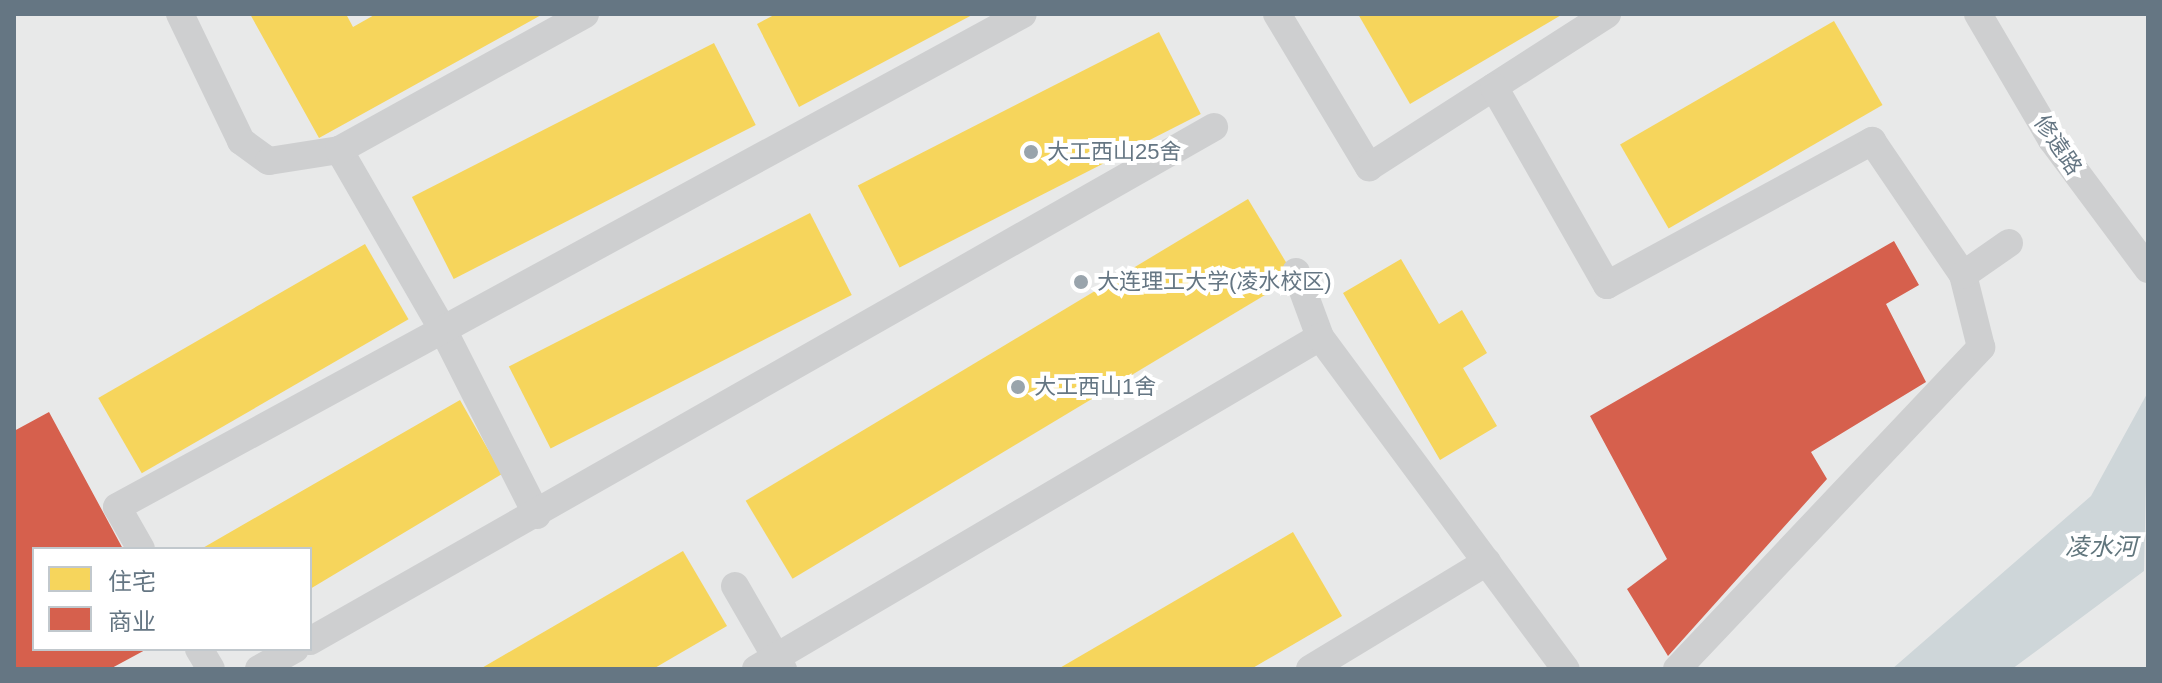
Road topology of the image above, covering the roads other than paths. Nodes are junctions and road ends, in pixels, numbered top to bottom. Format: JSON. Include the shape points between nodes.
{"nodes":[{"id":1,"x":180,"y":14,"type":"edge"},
{"id":2,"x":585,"y":14,"type":"edge"},
{"id":3,"x":1023,"y":14,"type":"edge"},
{"id":4,"x":1277,"y":14,"type":"edge"},
{"id":5,"x":1607,"y":14,"type":"edge"},
{"id":6,"x":1978,"y":14,"type":"edge"},
{"id":7,"x":1494,"y":87,"type":"junction"},
{"id":8,"x":1214,"y":127,"type":"dead end"},
{"id":9,"x":339,"y":150,"type":"junction"},
{"id":10,"x":2009,"y":243,"type":"dead end"},
{"id":11,"x":2148,"y":269,"type":"edge"},
{"id":12,"x":1296,"y":272,"type":"dead end"},
{"id":13,"x":1963,"y":275,"type":"junction"},
{"id":14,"x":443,"y":330,"type":"junction"},
{"id":15,"x":1320,"y":337,"type":"junction"},
{"id":16,"x":537,"y":515,"type":"junction"},
{"id":17,"x":140,"y":547,"type":"edge"},
{"id":18,"x":1487,"y":562,"type":"junction"},
{"id":19,"x":735,"y":586,"type":"dead end"},
{"id":20,"x":312,"y":640,"type":"edge"},
{"id":21,"x":200,"y":651,"type":"edge"},
{"id":22,"x":291,"y":651,"type":"edge"},
{"id":23,"x":772,"y":665,"type":"edge"},
{"id":24,"x":211,"y":669,"type":"edge"},
{"id":25,"x":259,"y":669,"type":"edge"},
{"id":26,"x":1310,"y":669,"type":"edge"},
{"id":27,"x":1566,"y":669,"type":"edge"},
{"id":28,"x":1677,"y":669,"type":"edge"}],
"edges":[{"from":1,"to":9,"type":"street","via":[[241,141],[269,161]]},
{"from":2,"to":9,"type":"street"},
{"from":3,"to":14,"type":"street"},
{"from":4,"to":7,"type":"street","via":[[1369,167]]},
{"from":5,"to":7,"type":"street"},
{"from":6,"to":11,"type":"street","name":"修遠路","via":[[2052,140]]},
{"from":7,"to":13,"type":"street","via":[[1607,285],[1872,141]]},
{"from":8,"to":16,"type":"street"},
{"from":9,"to":14,"type":"street"},
{"from":10,"to":13,"type":"street"},
{"from":12,"to":15,"type":"street"},
{"from":13,"to":28,"type":"street","via":[[1981,347]]},
{"from":14,"to":16,"type":"street"},
{"from":14,"to":17,"type":"street","via":[[117,507]]},
{"from":15,"to":18,"type":"street"},
{"from":15,"to":23,"type":"street"},
{"from":16,"to":20,"type":"street"},
{"from":18,"to":26,"type":"street"},
{"from":18,"to":27,"type":"street"},
{"from":19,"to":23,"type":"street"},
{"from":21,"to":24,"type":"street"},
{"from":22,"to":25,"type":"street"}]}
